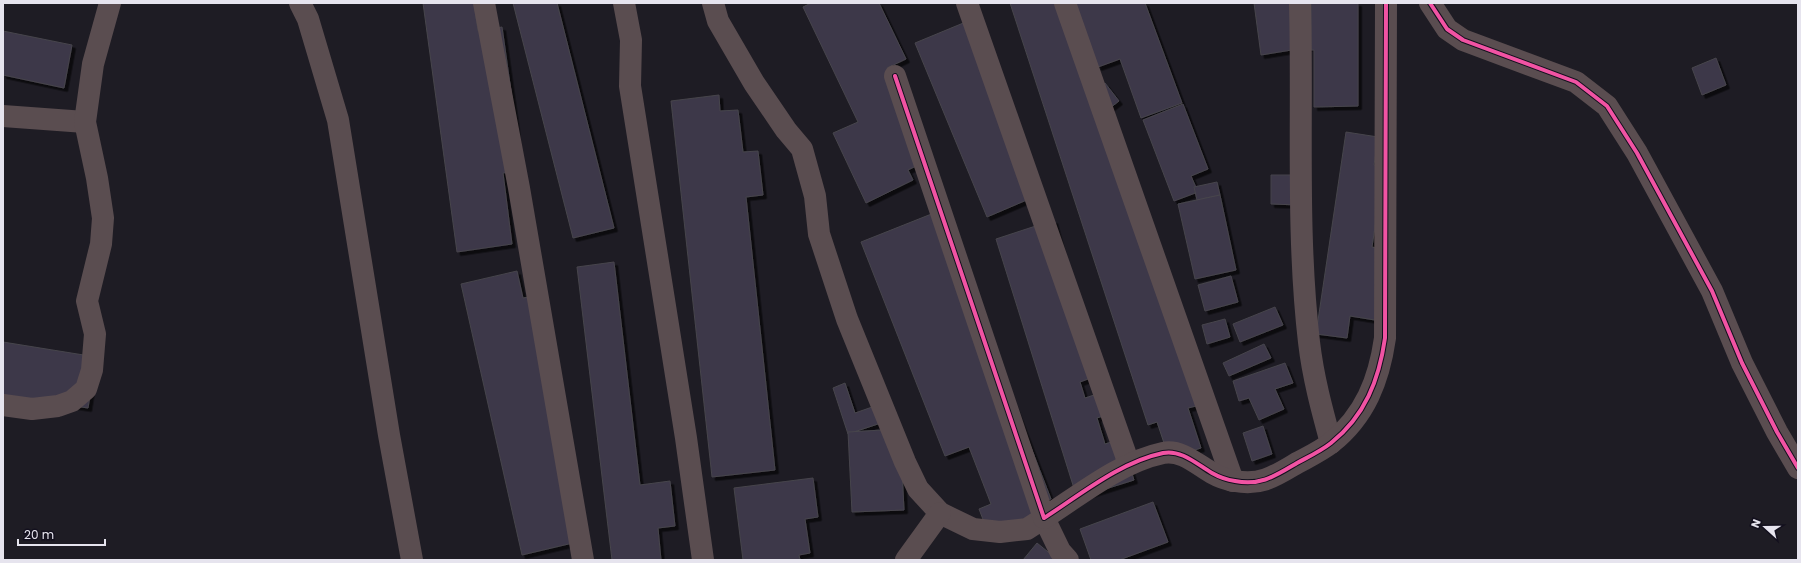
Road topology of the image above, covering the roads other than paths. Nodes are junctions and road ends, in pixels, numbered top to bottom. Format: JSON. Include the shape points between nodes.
{"nodes":[{"id":1,"x":110,"y":3,"type":"edge"},
{"id":2,"x":300,"y":3,"type":"edge"},
{"id":3,"x":484,"y":3,"type":"edge"},
{"id":4,"x":624,"y":3,"type":"edge"},
{"id":5,"x":713,"y":3,"type":"edge"},
{"id":6,"x":968,"y":3,"type":"edge"},
{"id":7,"x":1065,"y":3,"type":"edge"},
{"id":8,"x":1300,"y":3,"type":"edge"},
{"id":9,"x":1386,"y":3,"type":"edge"},
{"id":10,"x":1430,"y":3,"type":"edge"},
{"id":11,"x":895,"y":76,"type":"dead end"},
{"id":12,"x":3,"y":116,"type":"edge"},
{"id":13,"x":84,"y":122,"type":"junction"},
{"id":14,"x":3,"y":405,"type":"edge"},
{"id":15,"x":1331,"y":443,"type":"junction"},
{"id":16,"x":1129,"y":464,"type":"junction"},
{"id":17,"x":1798,"y":468,"type":"edge"},
{"id":18,"x":1233,"y":481,"type":"junction"},
{"id":19,"x":940,"y":513,"type":"junction"},
{"id":20,"x":1044,"y":518,"type":"junction"},
{"id":21,"x":412,"y":560,"type":"edge"},
{"id":22,"x":583,"y":560,"type":"edge"},
{"id":23,"x":703,"y":560,"type":"edge"},
{"id":24,"x":906,"y":560,"type":"edge"},
{"id":25,"x":1068,"y":560,"type":"edge"}],
"edges":[{"from":1,"to":13,"type":"street","via":[[93,64]]},
{"from":2,"to":21,"type":"street","via":[[308,19],[338,120]]},
{"from":3,"to":22,"type":"street","via":[[519,188]]},
{"from":4,"to":23,"type":"street","via":[[631,40],[630,86]]},
{"from":5,"to":19,"type":"street","via":[[718,21],[754,83],[802,149],[815,196],[819,234],[847,319],[918,490]]},
{"from":6,"to":16,"type":"street"},
{"from":7,"to":18,"type":"street"},
{"from":8,"to":15,"type":"street","via":[[1302,258],[1309,344],[1319,399]]},
{"from":9,"to":15,"type":"street","via":[[1385,338],[1382,363],[1373,389],[1354,420]]},
{"from":10,"to":17,"type":"street","via":[[1447,29],[1463,40],[1576,82],[1608,106],[1712,291],[1742,363]]},
{"from":11,"to":20,"type":"street"},
{"from":12,"to":13,"type":"street"},
{"from":13,"to":14,"type":"street","via":[[103,218],[101,244],[87,302],[95,334],[92,370],[86,389],[72,401],[58,406],[32,409]]},
{"from":15,"to":18,"type":"street","via":[[1265,481]]},
{"from":16,"to":18,"type":"street","via":[[1164,452],[1185,456],[1212,473]]},
{"from":16,"to":20,"type":"street"},
{"from":19,"to":20,"type":"street","via":[[973,529],[1000,532],[1027,529]]},
{"from":19,"to":24,"type":"street"},
{"from":20,"to":25,"type":"street","via":[[1060,551]]}]}
